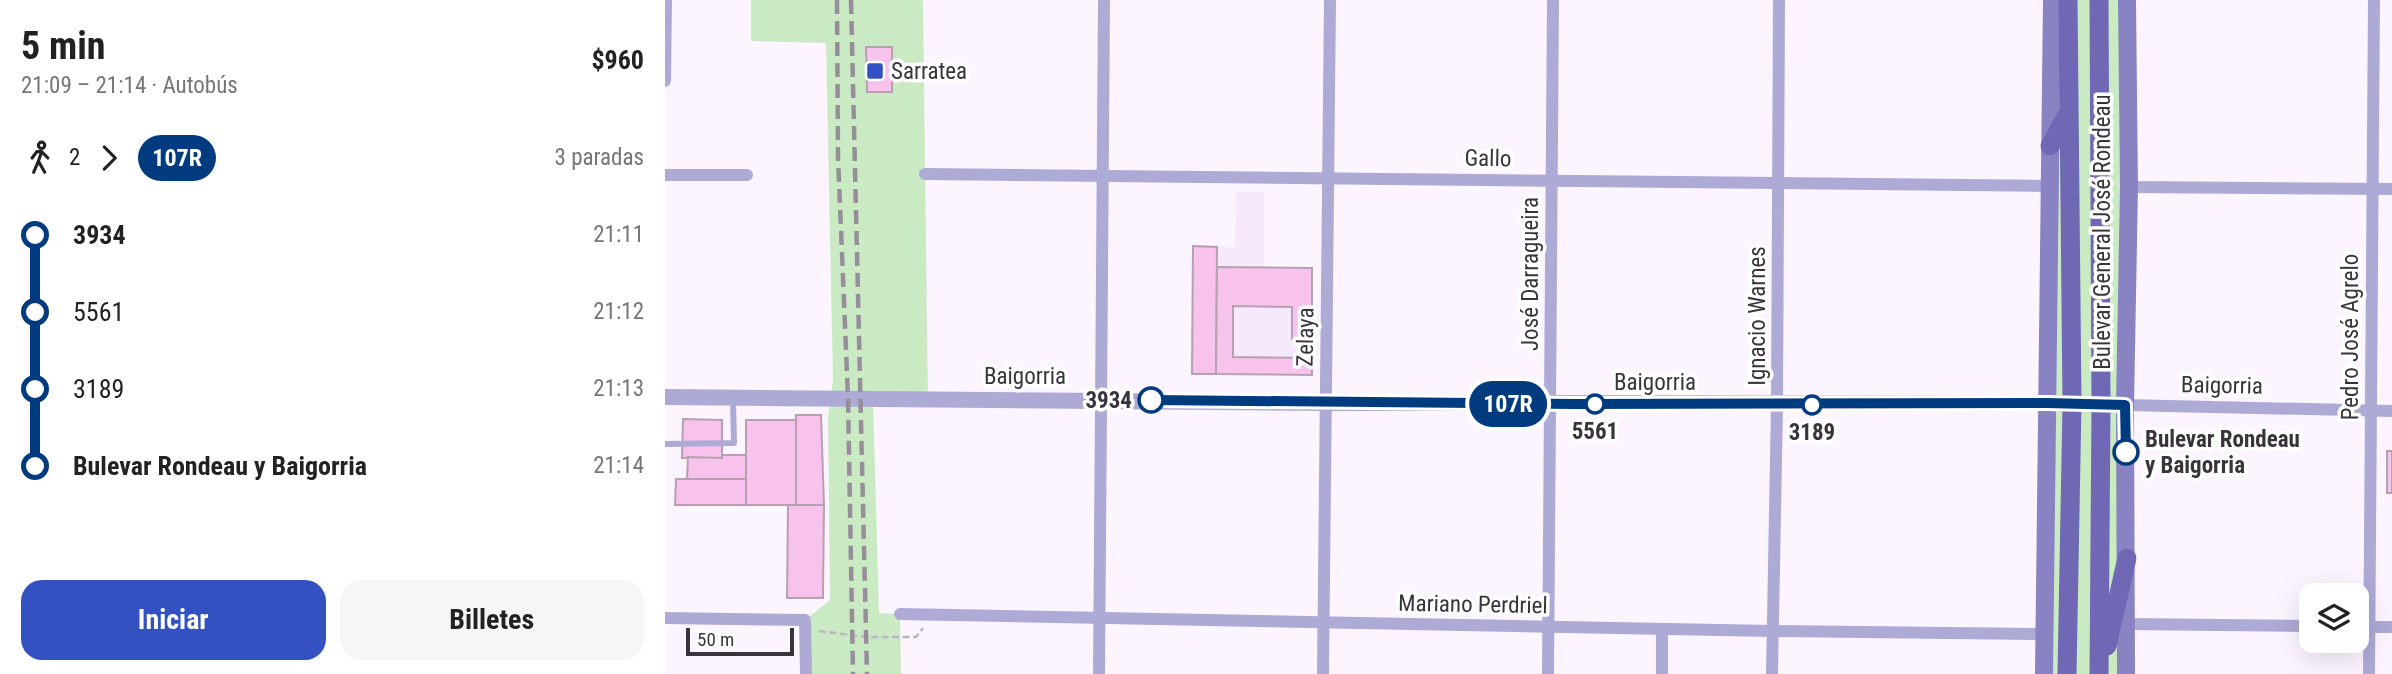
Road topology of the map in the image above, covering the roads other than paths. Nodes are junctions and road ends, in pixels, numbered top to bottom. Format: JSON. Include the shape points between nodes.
{"nodes":[{"id":1,"x":666,"y":0,"type":"edge"},
{"id":2,"x":1104,"y":0,"type":"edge"},
{"id":3,"x":1330,"y":0,"type":"edge"},
{"id":4,"x":1553,"y":0,"type":"edge"},
{"id":5,"x":1779,"y":0,"type":"edge"},
{"id":6,"x":2052,"y":0,"type":"edge"},
{"id":7,"x":2068,"y":0,"type":"edge"},
{"id":8,"x":2099,"y":0,"type":"edge"},
{"id":9,"x":2127,"y":0,"type":"edge"},
{"id":10,"x":2374,"y":0,"type":"edge"},
{"id":11,"x":665,"y":81,"type":"edge"},
{"id":12,"x":2069,"y":111,"type":"junction"},
{"id":13,"x":2050,"y":146,"type":"junction"},
{"id":14,"x":747,"y":174,"type":"dead end"},
{"id":15,"x":925,"y":174,"type":"dead end"},
{"id":16,"x":665,"y":175,"type":"edge"},
{"id":17,"x":1103,"y":175,"type":"junction"},
{"id":18,"x":1328,"y":178,"type":"junction"},
{"id":19,"x":1552,"y":180,"type":"junction"},
{"id":20,"x":1778,"y":183,"type":"junction"},
{"id":21,"x":2050,"y":186,"type":"junction"},
{"id":22,"x":2129,"y":187,"type":"junction"},
{"id":23,"x":2373,"y":189,"type":"junction"},
{"id":24,"x":2392,"y":189,"type":"edge"},
{"id":25,"x":665,"y":397,"type":"edge"},
{"id":26,"x":733,"y":397,"type":"junction"},
{"id":27,"x":1101,"y":400,"type":"junction"},
{"id":28,"x":1326,"y":403,"type":"junction"},
{"id":29,"x":2047,"y":403,"type":"junction"},
{"id":30,"x":1550,"y":404,"type":"junction"},
{"id":31,"x":2072,"y":404,"type":"junction"},
{"id":32,"x":1777,"y":405,"type":"junction"},
{"id":33,"x":2101,"y":405,"type":"junction"},
{"id":34,"x":2125,"y":405,"type":"junction"},
{"id":35,"x":2371,"y":410,"type":"junction"},
{"id":36,"x":2392,"y":411,"type":"edge"},
{"id":37,"x":665,"y":444,"type":"edge"},
{"id":38,"x":2127,"y":558,"type":"junction"},
{"id":39,"x":2365,"y":583,"type":"edge"},
{"id":40,"x":900,"y":614,"type":"dead end"},
{"id":41,"x":665,"y":618,"type":"edge"},
{"id":42,"x":1100,"y":618,"type":"junction"},
{"id":43,"x":1324,"y":622,"type":"junction"},
{"id":44,"x":2127,"y":624,"type":"junction"},
{"id":45,"x":2299,"y":626,"type":"edge"},
{"id":46,"x":1548,"y":627,"type":"junction"},
{"id":47,"x":2369,"y":627,"type":"edge"},
{"id":48,"x":2392,"y":627,"type":"edge"},
{"id":49,"x":1662,"y":629,"type":"junction"},
{"id":50,"x":1772,"y":631,"type":"junction"},
{"id":51,"x":2045,"y":634,"type":"junction"},
{"id":52,"x":2366,"y":653,"type":"edge"},
{"id":53,"x":806,"y":674,"type":"edge"},
{"id":54,"x":1099,"y":674,"type":"edge"},
{"id":55,"x":1323,"y":674,"type":"edge"},
{"id":56,"x":1548,"y":674,"type":"edge"},
{"id":57,"x":1663,"y":674,"type":"edge"},
{"id":58,"x":1772,"y":674,"type":"edge"},
{"id":59,"x":2044,"y":674,"type":"edge"},
{"id":60,"x":2067,"y":674,"type":"edge"},
{"id":61,"x":2100,"y":674,"type":"edge"},
{"id":62,"x":2126,"y":674,"type":"edge"},
{"id":63,"x":2369,"y":674,"type":"edge"}],
"edges":[{"from":1,"to":11,"type":"street"},
{"from":2,"to":17,"type":"street"},
{"from":3,"to":18,"type":"street","name":"Zelaya"},
{"from":4,"to":19,"type":"street","name":"José Darragueira"},
{"from":5,"to":20,"type":"street","name":"Ignacio Warnes"},
{"from":6,"to":13,"type":"main road"},
{"from":7,"to":12,"type":"main road","name":"Bulevar General José Rondeau"},
{"from":8,"to":33,"type":"main road","name":"Bulevar General José Rondeau"},
{"from":9,"to":22,"type":"main road","name":"Bulevar General José Rondeau"},
{"from":10,"to":23,"type":"street","name":"Pedro José Agrelo"},
{"from":12,"to":13,"type":"main road"},
{"from":12,"to":31,"type":"main road","name":"Bulevar General José Rondeau"},
{"from":13,"to":21,"type":"main road"},
{"from":14,"to":16,"type":"street"},
{"from":15,"to":17,"type":"street","name":"Gallo"},
{"from":17,"to":18,"type":"street","name":"Gallo"},
{"from":17,"to":27,"type":"street"},
{"from":18,"to":19,"type":"street","name":"Gallo"},
{"from":18,"to":28,"type":"street","name":"Zelaya"},
{"from":19,"to":20,"type":"street","name":"Gallo"},
{"from":19,"to":30,"type":"street","name":"José Darragueira"},
{"from":20,"to":21,"type":"street","name":"Gallo"},
{"from":20,"to":32,"type":"street","name":"Ignacio Warnes"},
{"from":21,"to":29,"type":"main road"},
{"from":22,"to":23,"type":"street"},
{"from":22,"to":34,"type":"main road","name":"Bulevar General José Rondeau"},
{"from":23,"to":24,"type":"street"},
{"from":23,"to":35,"type":"street","name":"Pedro José Agrelo"},
{"from":25,"to":26,"type":"street","name":"Baigorria"},
{"from":26,"to":27,"type":"street","name":"Baigorria"},
{"from":26,"to":37,"type":"lane","via":[[734,443]]},
{"from":27,"to":28,"type":"street","name":"Baigorria"},
{"from":27,"to":42,"type":"street"},
{"from":28,"to":30,"type":"street","name":"Baigorria"},
{"from":28,"to":43,"type":"street","name":"Zelaya"},
{"from":29,"to":31,"type":"street","name":"Baigorria"},
{"from":29,"to":32,"type":"street","name":"Baigorria"},
{"from":29,"to":51,"type":"main road"},
{"from":30,"to":32,"type":"street","name":"Baigorria"},
{"from":30,"to":46,"type":"street","name":"José Darragueira"},
{"from":31,"to":33,"type":"street","name":"Baigorria"},
{"from":31,"to":60,"type":"main road","name":"Bulevar General José Rondeau"},
{"from":32,"to":50,"type":"street","name":"Ignacio Warnes"},
{"from":33,"to":34,"type":"street","name":"Baigorria"},
{"from":33,"to":61,"type":"main road","name":"Bulevar General José Rondeau"},
{"from":34,"to":35,"type":"street","name":"Baigorria"},
{"from":34,"to":38,"type":"main road","name":"Bulevar General José Rondeau"},
{"from":35,"to":36,"type":"street","name":"Baigorria"},
{"from":35,"to":39,"type":"street","name":"Pedro José Agrelo"},
{"from":38,"to":44,"type":"main road","name":"Bulevar General José Rondeau"},
{"from":38,"to":61,"type":"main road"},
{"from":40,"to":42,"type":"street","name":"Mariano Perdriel"},
{"from":41,"to":53,"type":"street","via":[[805,620]]},
{"from":42,"to":43,"type":"street","name":"Mariano Perdriel"},
{"from":42,"to":54,"type":"street"},
{"from":43,"to":46,"type":"street","name":"Mariano Perdriel"},
{"from":43,"to":55,"type":"street","name":"Zelaya"},
{"from":44,"to":45,"type":"street"},
{"from":44,"to":62,"type":"main road","name":"Bulevar General José Rondeau"},
{"from":46,"to":49,"type":"street","name":"Mariano Perdriel"},
{"from":46,"to":56,"type":"street","name":"José Darragueira"},
{"from":47,"to":48,"type":"street"},
{"from":49,"to":50,"type":"street","name":"Mariano Perdriel"},
{"from":49,"to":57,"type":"street"},
{"from":50,"to":51,"type":"street","name":"Mariano Perdriel"},
{"from":50,"to":58,"type":"street","name":"Ignacio Warnes"},
{"from":51,"to":59,"type":"main road"},
{"from":52,"to":63,"type":"street","name":"Pedro José Agrelo"}]}
